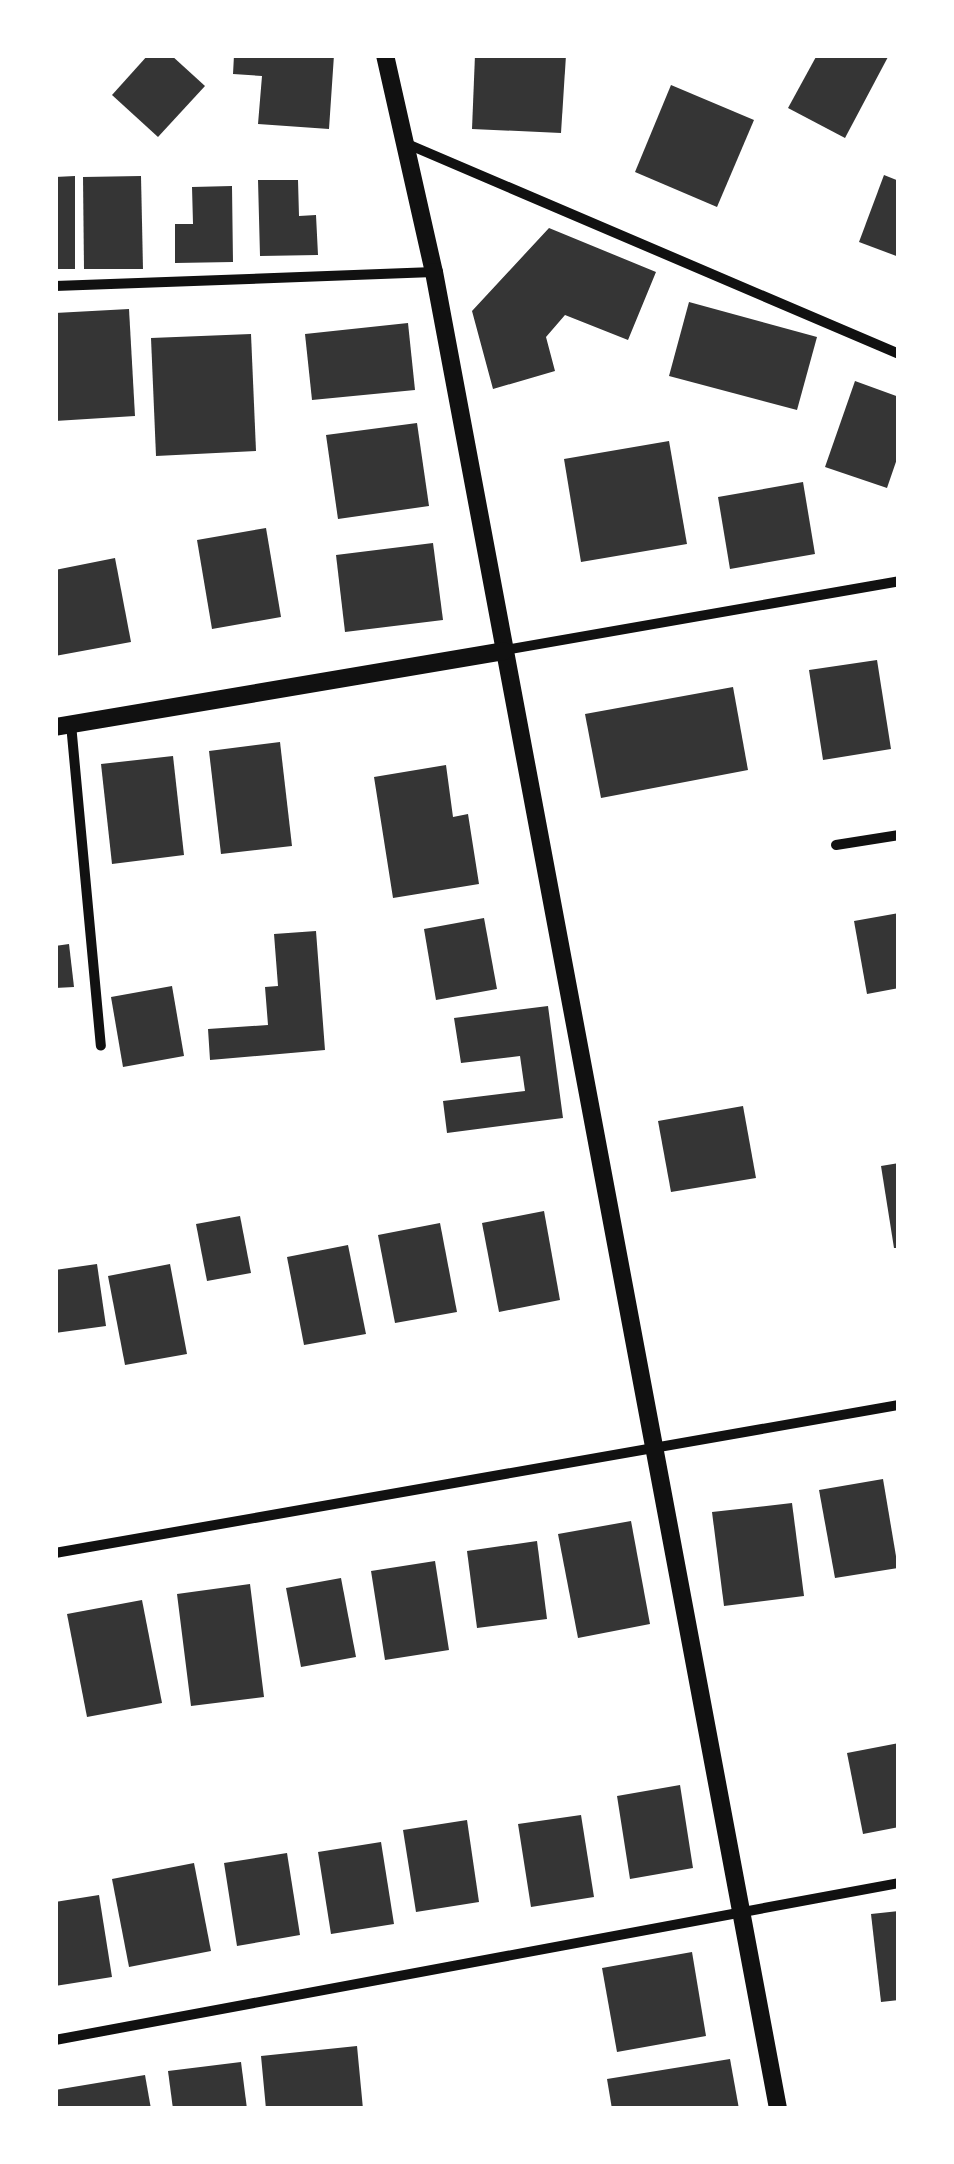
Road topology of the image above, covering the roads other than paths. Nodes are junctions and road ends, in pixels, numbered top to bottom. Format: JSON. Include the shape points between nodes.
{"nodes":[{"id":1,"x":385,"y":55,"type":"edge"},
{"id":2,"x":405,"y":143,"type":"junction"},
{"id":3,"x":434,"y":272,"type":"junction"},
{"id":4,"x":55,"y":286,"type":"edge"},
{"id":5,"x":899,"y":354,"type":"edge"},
{"id":6,"x":899,"y":581,"type":"edge"},
{"id":7,"x":504,"y":650,"type":"junction"},
{"id":8,"x":63,"y":726,"type":"edge"},
{"id":9,"x":899,"y":835,"type":"edge"},
{"id":10,"x":836,"y":845,"type":"dead end"},
{"id":11,"x":100,"y":1046,"type":"dead end"},
{"id":12,"x":899,"y":1405,"type":"edge"},
{"id":13,"x":654,"y":1446,"type":"junction"},
{"id":14,"x":55,"y":1553,"type":"edge"},
{"id":15,"x":899,"y":1883,"type":"edge"},
{"id":16,"x":744,"y":1910,"type":"junction"},
{"id":17,"x":55,"y":2040,"type":"edge"},
{"id":18,"x":778,"y":2109,"type":"edge"}],
"edges":[{"from":1,"to":2,"type":"street"},
{"from":2,"to":3,"type":"street"},
{"from":2,"to":5,"type":"street"},
{"from":3,"to":4,"type":"street"},
{"from":3,"to":7,"type":"street"},
{"from":6,"to":7,"type":"street"},
{"from":7,"to":8,"type":"street"},
{"from":7,"to":13,"type":"street"},
{"from":8,"to":11,"type":"street"},
{"from":9,"to":10,"type":"street"},
{"from":12,"to":13,"type":"street"},
{"from":13,"to":14,"type":"street"},
{"from":13,"to":16,"type":"street"},
{"from":15,"to":16,"type":"street"},
{"from":16,"to":17,"type":"street"},
{"from":16,"to":18,"type":"street"}]}
